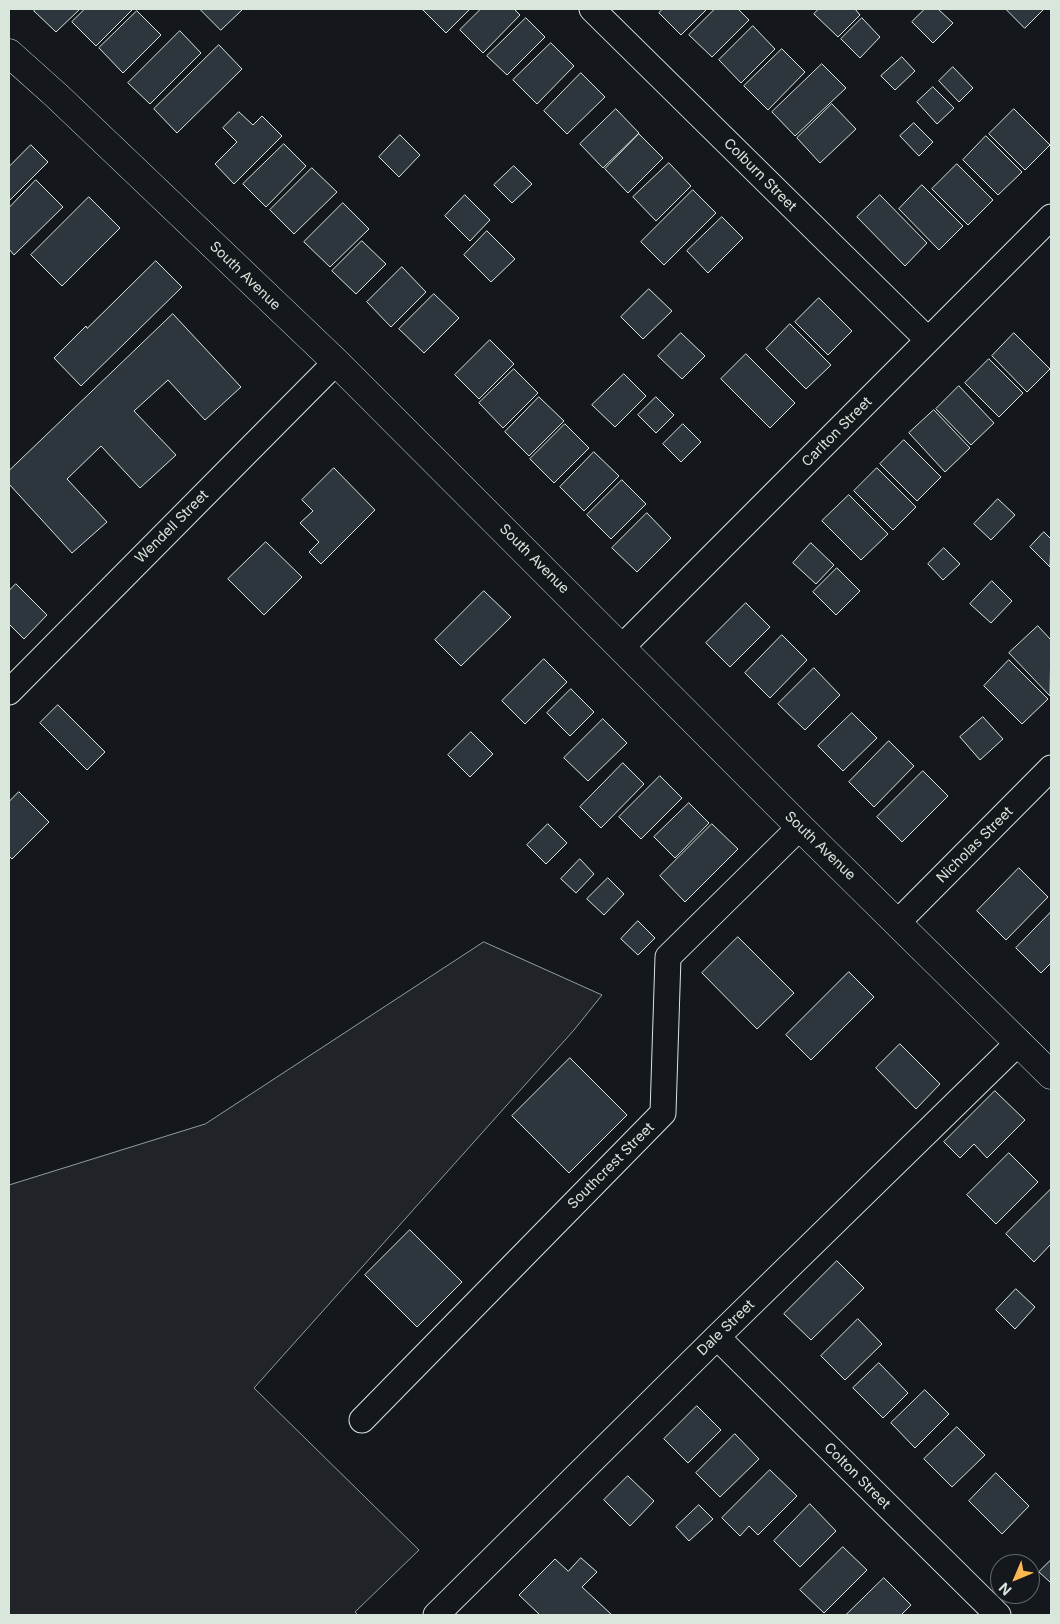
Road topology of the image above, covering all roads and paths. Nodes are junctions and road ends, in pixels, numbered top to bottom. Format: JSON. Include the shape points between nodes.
{"nodes":[{"id":1,"x":592,"y":9,"type":"edge"},
{"id":2,"x":9,"y":53,"type":"edge"},
{"id":3,"x":1051,"y":217,"type":"edge"},
{"id":4,"x":928,"y":340,"type":"junction"},
{"id":5,"x":336,"y":362,"type":"junction"},
{"id":6,"x":622,"y":647,"type":"junction"},
{"id":7,"x":9,"y":692,"type":"edge"},
{"id":8,"x":1051,"y":768,"type":"edge"},
{"id":9,"x":800,"y":827,"type":"junction"},
{"id":10,"x":898,"y":922,"type":"junction"},
{"id":11,"x":1019,"y":1042,"type":"junction"},
{"id":12,"x":1051,"y":1075,"type":"edge"},
{"id":13,"x":717,"y":1337,"type":"junction"},
{"id":14,"x":362,"y":1420,"type":"dead end"},
{"id":15,"x":436,"y":1615,"type":"edge"},
{"id":16,"x":998,"y":1615,"type":"edge"}],
"edges":[{"from":1,"to":4,"type":"street","name":"Colburn Street"},
{"from":2,"to":5,"type":"street","name":"South Avenue"},
{"from":3,"to":4,"type":"street","name":"Carlton Street"},
{"from":4,"to":6,"type":"street","name":"Carlton Street"},
{"from":5,"to":6,"type":"street","name":"South Avenue"},
{"from":5,"to":7,"type":"street","name":"Wendell Street"},
{"from":6,"to":9,"type":"street","name":"South Avenue"},
{"from":8,"to":10,"type":"street","name":"Nicholas Street"},
{"from":9,"to":10,"type":"street","name":"South Avenue"},
{"from":9,"to":14,"type":"street","name":"Southcrest Street","via":[[668,957],[663,1113]]},
{"from":10,"to":11,"type":"street","name":"South Avenue"},
{"from":11,"to":12,"type":"street","name":"South Avenue"},
{"from":11,"to":13,"type":"street","name":"Dale Street"},
{"from":13,"to":15,"type":"street","name":"Dale Street"},
{"from":13,"to":16,"type":"street","name":"Colton Street"}]}
